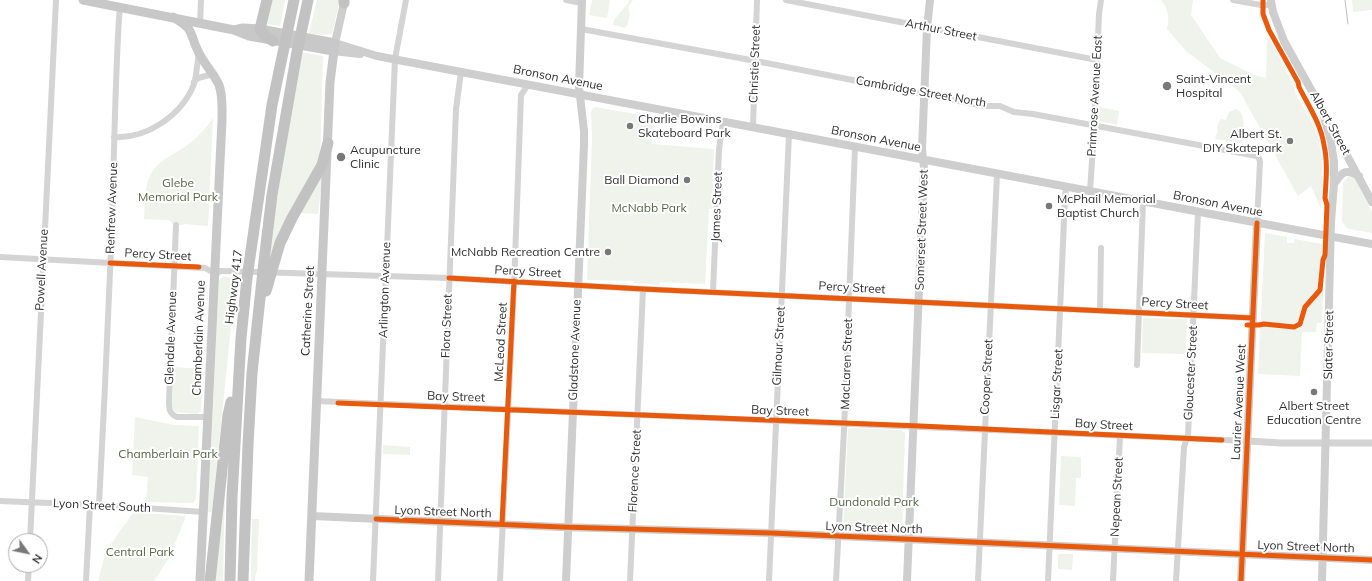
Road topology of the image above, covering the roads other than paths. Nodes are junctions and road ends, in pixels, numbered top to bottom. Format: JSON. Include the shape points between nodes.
{"nodes":[{"id":1,"x":56,"y":0,"type":"edge"},
{"id":2,"x":83,"y":0,"type":"edge"},
{"id":3,"x":202,"y":0,"type":"edge"},
{"id":4,"x":267,"y":0,"type":"edge"},
{"id":5,"x":294,"y":0,"type":"edge"},
{"id":6,"x":308,"y":0,"type":"edge"},
{"id":7,"x":406,"y":0,"type":"edge"},
{"id":8,"x":566,"y":0,"type":"edge"},
{"id":9,"x":757,"y":0,"type":"edge"},
{"id":10,"x":786,"y":0,"type":"edge"},
{"id":11,"x":930,"y":0,"type":"edge"},
{"id":12,"x":1101,"y":0,"type":"edge"},
{"id":13,"x":1233,"y":0,"type":"edge"},
{"id":14,"x":344,"y":1,"type":"edge"},
{"id":15,"x":582,"y":1,"type":"edge"},
{"id":16,"x":1271,"y":2,"type":"edge"},
{"id":17,"x":120,"y":7,"type":"junction"},
{"id":18,"x":173,"y":17,"type":"junction"},
{"id":19,"x":200,"y":24,"type":"junction"},
{"id":20,"x":927,"y":28,"type":"junction"},
{"id":21,"x":260,"y":29,"type":"junction"},
{"id":22,"x":581,"y":29,"type":"junction"},
{"id":23,"x":234,"y":30,"type":"junction"},
{"id":24,"x":273,"y":41,"type":"junction"},
{"id":25,"x":334,"y":47,"type":"junction"},
{"id":26,"x":199,"y":53,"type":"junction"},
{"id":27,"x":395,"y":59,"type":"junction"},
{"id":28,"x":1097,"y":60,"type":"junction"},
{"id":29,"x":756,"y":61,"type":"junction"},
{"id":30,"x":461,"y":72,"type":"junction"},
{"id":31,"x":213,"y":74,"type":"junction"},
{"id":32,"x":194,"y":82,"type":"junction"},
{"id":33,"x":528,"y":85,"type":"junction"},
{"id":34,"x":925,"y":94,"type":"junction"},
{"id":35,"x":580,"y":95,"type":"junction"},
{"id":36,"x":1322,"y":110,"type":"junction"},
{"id":37,"x":723,"y":122,"type":"junction"},
{"id":38,"x":1095,"y":126,"type":"junction"},
{"id":39,"x":753,"y":128,"type":"junction"},
{"id":40,"x":789,"y":134,"type":"junction"},
{"id":41,"x":114,"y":137,"type":"junction"},
{"id":42,"x":328,"y":143,"type":"junction"},
{"id":43,"x":855,"y":147,"type":"junction"},
{"id":44,"x":1259,"y":158,"type":"joint"},
{"id":45,"x":924,"y":160,"type":"junction"},
{"id":46,"x":997,"y":174,"type":"junction"},
{"id":47,"x":1359,"y":176,"type":"junction"},
{"id":48,"x":1334,"y":184,"type":"junction"},
{"id":49,"x":1066,"y":187,"type":"junction"},
{"id":50,"x":1090,"y":191,"type":"junction"},
{"id":51,"x":1143,"y":202,"type":"junction"},
{"id":52,"x":1372,"y":202,"type":"edge"},
{"id":53,"x":1198,"y":212,"type":"junction"},
{"id":54,"x":1257,"y":223,"type":"junction"},
{"id":55,"x":176,"y":225,"type":"dead end"},
{"id":56,"x":1331,"y":236,"type":"junction"},
{"id":57,"x":1372,"y":244,"type":"edge"},
{"id":58,"x":1101,"y":248,"type":"dead end"},
{"id":59,"x":0,"y":258,"type":"edge"},
{"id":60,"x":42,"y":260,"type":"junction"},
{"id":61,"x":269,"y":262,"type":"junction"},
{"id":62,"x":110,"y":263,"type":"junction"},
{"id":63,"x":175,"y":266,"type":"junction"},
{"id":64,"x":214,"y":272,"type":"junction"},
{"id":65,"x":322,"y":272,"type":"junction"},
{"id":66,"x":386,"y":276,"type":"junction"},
{"id":67,"x":449,"y":278,"type":"junction"},
{"id":68,"x":514,"y":281,"type":"junction"},
{"id":69,"x":578,"y":284,"type":"junction"},
{"id":70,"x":643,"y":289,"type":"junction"},
{"id":71,"x":713,"y":292,"type":"junction"},
{"id":72,"x":782,"y":294,"type":"junction"},
{"id":73,"x":850,"y":298,"type":"junction"},
{"id":74,"x":919,"y":301,"type":"junction"},
{"id":75,"x":990,"y":305,"type":"junction"},
{"id":76,"x":1061,"y":308,"type":"junction"},
{"id":77,"x":1100,"y":310,"type":"junction"},
{"id":78,"x":1138,"y":312,"type":"junction"},
{"id":79,"x":1194,"y":314,"type":"junction"},
{"id":80,"x":1253,"y":318,"type":"junction"},
{"id":81,"x":1137,"y":365,"type":"dead end"},
{"id":82,"x":238,"y":372,"type":"junction"},
{"id":83,"x":316,"y":402,"type":"junction"},
{"id":84,"x":381,"y":404,"type":"junction"},
{"id":85,"x":444,"y":407,"type":"junction"},
{"id":86,"x":507,"y":409,"type":"junction"},
{"id":87,"x":573,"y":413,"type":"junction"},
{"id":88,"x":638,"y":414,"type":"junction"},
{"id":89,"x":208,"y":417,"type":"junction"},
{"id":90,"x":776,"y":420,"type":"junction"},
{"id":91,"x":845,"y":423,"type":"junction"},
{"id":92,"x":913,"y":426,"type":"junction"},
{"id":93,"x":985,"y":430,"type":"junction"},
{"id":94,"x":1055,"y":433,"type":"junction"},
{"id":95,"x":1120,"y":436,"type":"junction"},
{"id":96,"x":1187,"y":439,"type":"junction"},
{"id":97,"x":1248,"y":441,"type":"junction"},
{"id":98,"x":1326,"y":443,"type":"junction"},
{"id":99,"x":1372,"y":443,"type":"edge"},
{"id":100,"x":0,"y":501,"type":"edge"},
{"id":101,"x":31,"y":503,"type":"junction"},
{"id":102,"x":90,"y":505,"type":"junction"},
{"id":103,"x":99,"y":505,"type":"junction"},
{"id":104,"x":204,"y":512,"type":"junction"},
{"id":105,"x":312,"y":516,"type":"junction"},
{"id":106,"x":376,"y":519,"type":"junction"},
{"id":107,"x":440,"y":522,"type":"junction"},
{"id":108,"x":502,"y":524,"type":"junction"},
{"id":109,"x":568,"y":527,"type":"junction"},
{"id":110,"x":632,"y":529,"type":"junction"},
{"id":111,"x":30,"y":533,"type":"edge"},
{"id":112,"x":770,"y":533,"type":"junction"},
{"id":113,"x":838,"y":537,"type":"junction"},
{"id":114,"x":909,"y":540,"type":"junction"},
{"id":115,"x":980,"y":542,"type":"junction"},
{"id":116,"x":1050,"y":546,"type":"junction"},
{"id":117,"x":1114,"y":549,"type":"junction"},
{"id":118,"x":1178,"y":551,"type":"junction"},
{"id":119,"x":1243,"y":554,"type":"junction"},
{"id":120,"x":1323,"y":558,"type":"junction"},
{"id":121,"x":1372,"y":560,"type":"edge"},
{"id":122,"x":86,"y":581,"type":"edge"},
{"id":123,"x":200,"y":581,"type":"edge"},
{"id":124,"x":210,"y":581,"type":"edge"},
{"id":125,"x":230,"y":581,"type":"edge"},
{"id":126,"x":243,"y":581,"type":"edge"},
{"id":127,"x":309,"y":581,"type":"edge"},
{"id":128,"x":373,"y":581,"type":"edge"},
{"id":129,"x":438,"y":581,"type":"edge"},
{"id":130,"x":500,"y":581,"type":"edge"},
{"id":131,"x":566,"y":581,"type":"edge"},
{"id":132,"x":630,"y":581,"type":"edge"},
{"id":133,"x":769,"y":581,"type":"edge"},
{"id":134,"x":836,"y":581,"type":"edge"},
{"id":135,"x":907,"y":581,"type":"edge"},
{"id":136,"x":978,"y":581,"type":"edge"},
{"id":137,"x":1048,"y":581,"type":"edge"},
{"id":138,"x":1113,"y":581,"type":"edge"},
{"id":139,"x":1176,"y":581,"type":"edge"},
{"id":140,"x":1241,"y":581,"type":"edge"},
{"id":141,"x":1322,"y":581,"type":"edge"}],
"edges":[{"from":1,"to":60,"type":"street","name":"Powell Avenue"},
{"from":2,"to":17,"type":"main road","name":"Bronson Avenue"},
{"from":3,"to":19,"type":"street"},
{"from":4,"to":21,"type":"highway"},
{"from":5,"to":82,"type":"highway","name":"Highway 417","via":[[272,105],[247,278]]},
{"from":6,"to":61,"type":"highway","via":[[272,195]]},
{"from":7,"to":27,"type":"street","name":"Arlington Avenue"},
{"from":8,"to":15,"type":"street"},
{"from":9,"to":29,"type":"street","name":"Christie Street"},
{"from":10,"to":20,"type":"street","name":"Arthur Street"},
{"from":11,"to":20,"type":"main road","name":"Somerset Street West"},
{"from":12,"to":28,"type":"street","name":"Primrose Avenue East"},
{"from":13,"to":16,"type":"street","via":[[1261,5]]},
{"from":14,"to":25,"type":"main road"},
{"from":15,"to":22,"type":"main road","name":"Gladstone Avenue"},
{"from":16,"to":36,"type":"main road","name":"Albert Street","via":[[1284,40]]},
{"from":17,"to":18,"type":"main road","name":"Bronson Avenue"},
{"from":17,"to":41,"type":"street","name":"Renfrew Avenue"},
{"from":18,"to":19,"type":"main road","name":"Bronson Avenue"},
{"from":18,"to":26,"type":"main road","name":"Chamberlain Avenue","via":[[191,30]]},
{"from":19,"to":23,"type":"main road","name":"Bronson Avenue"},
{"from":19,"to":26,"type":"main road"},
{"from":20,"to":28,"type":"street","name":"Arthur Street"},
{"from":20,"to":34,"type":"main road","name":"Somerset Street West"},
{"from":21,"to":23,"type":"main road","name":"Bronson Avenue"},
{"from":21,"to":24,"type":"highway"},
{"from":21,"to":25,"type":"main road","name":"Bronson Avenue"},
{"from":22,"to":29,"type":"street","name":"Cambridge Street North"},
{"from":22,"to":35,"type":"main road","name":"Gladstone Avenue"},
{"from":23,"to":24,"type":"main road","name":"Bronson Avenue"},
{"from":24,"to":25,"type":"main road","name":"Bronson Avenue"},
{"from":25,"to":27,"type":"main road","name":"Bronson Avenue"},
{"from":25,"to":42,"type":"main road","name":"Catherine Street"},
{"from":26,"to":31,"type":"main road","name":"Chamberlain Avenue"},
{"from":26,"to":32,"type":"street"},
{"from":27,"to":30,"type":"main road","name":"Bronson Avenue"},
{"from":27,"to":66,"type":"street","name":"Arlington Avenue"},
{"from":28,"to":38,"type":"street","name":"Primrose Avenue East"},
{"from":29,"to":34,"type":"street","name":"Cambridge Street North"},
{"from":29,"to":39,"type":"street","name":"Christie Street"},
{"from":30,"to":33,"type":"main road","name":"Bronson Avenue"},
{"from":30,"to":67,"type":"street","name":"Flora Street","via":[[456,109]]},
{"from":31,"to":32,"type":"street","via":[[198,78]]},
{"from":31,"to":64,"type":"main road","name":"Chamberlain Avenue","via":[[221,92],[222,120]]},
{"from":32,"to":41,"type":"street","via":[[183,104],[167,119],[134,136]]},
{"from":33,"to":35,"type":"main road","name":"Bronson Avenue"},
{"from":33,"to":68,"type":"street","name":"McLeod Street","via":[[521,95]]},
{"from":34,"to":38,"type":"street","name":"Cambridge Street North","via":[[984,106],[1003,106],[1014,112]]},
{"from":34,"to":45,"type":"main road","name":"Somerset Street West","via":[[922,149]]},
{"from":35,"to":37,"type":"main road","name":"Bronson Avenue"},
{"from":35,"to":69,"type":"main road","name":"Gladstone Avenue","via":[[584,136]]},
{"from":36,"to":47,"type":"main road","name":"Albert Street"},
{"from":36,"to":48,"type":"main road","name":"Slater Street","via":[[1333,152]]},
{"from":37,"to":39,"type":"main road","name":"Bronson Avenue"},
{"from":37,"to":71,"type":"street","name":"James Street","via":[[719,149]]},
{"from":38,"to":44,"type":"street","name":"Cambridge Street North"},
{"from":38,"to":50,"type":"street","name":"Primrose Avenue East"},
{"from":39,"to":40,"type":"main road","name":"Bronson Avenue"},
{"from":40,"to":43,"type":"main road","name":"Bronson Avenue"},
{"from":40,"to":72,"type":"street","name":"Gilmour Street"},
{"from":41,"to":62,"type":"street","name":"Renfrew Avenue"},
{"from":42,"to":61,"type":"highway","via":[[322,165]]},
{"from":42,"to":65,"type":"main road","name":"Catherine Street"},
{"from":43,"to":45,"type":"main road","name":"Bronson Avenue"},
{"from":43,"to":73,"type":"street","name":"MacLaren Street"},
{"from":44,"to":54,"type":"street","name":"Laurier Avenue West"},
{"from":45,"to":46,"type":"main road","name":"Bronson Avenue"},
{"from":45,"to":74,"type":"main road","name":"Somerset Street West"},
{"from":46,"to":49,"type":"main road","name":"Bronson Avenue"},
{"from":46,"to":75,"type":"street","name":"Cooper Street"},
{"from":47,"to":48,"type":"main road","via":[[1342,173]]},
{"from":47,"to":52,"type":"main road","name":"Albert Street"},
{"from":48,"to":56,"type":"main road","name":"Slater Street"},
{"from":49,"to":50,"type":"main road","name":"Bronson Avenue"},
{"from":49,"to":76,"type":"street","name":"Lisgar Street"},
{"from":50,"to":51,"type":"main road","name":"Bronson Avenue"},
{"from":51,"to":53,"type":"main road","name":"Bronson Avenue"},
{"from":51,"to":78,"type":"street"},
{"from":53,"to":54,"type":"main road","name":"Bronson Avenue"},
{"from":53,"to":79,"type":"street","name":"Gloucester Street"},
{"from":54,"to":56,"type":"main road","name":"Bronson Avenue"},
{"from":54,"to":80,"type":"main road","name":"Laurier Avenue West"},
{"from":55,"to":63,"type":"street","name":"Glendale Avenue"},
{"from":56,"to":57,"type":"main road","name":"Bronson Avenue"},
{"from":56,"to":98,"type":"main road","name":"Slater Street"},
{"from":58,"to":77,"type":"street"},
{"from":59,"to":60,"type":"street","name":"Percy Street"},
{"from":60,"to":62,"type":"street","name":"Percy Street"},
{"from":60,"to":101,"type":"street","name":"Powell Avenue"},
{"from":61,"to":126,"type":"highway","via":[[252,373]]},
{"from":62,"to":63,"type":"street","name":"Percy Street"},
{"from":62,"to":103,"type":"street","name":"Renfrew Avenue"},
{"from":63,"to":64,"type":"street","name":"Percy Street","via":[[205,265]]},
{"from":63,"to":89,"type":"street","name":"Glendale Avenue","via":[[169,411],[177,417]]},
{"from":64,"to":65,"type":"street","name":"Percy Street"},
{"from":64,"to":89,"type":"main road","name":"Chamberlain Avenue"},
{"from":65,"to":66,"type":"street","name":"Percy Street"},
{"from":65,"to":83,"type":"main road","name":"Catherine Street"},
{"from":66,"to":67,"type":"street","name":"Percy Street"},
{"from":66,"to":84,"type":"street","name":"Arlington Avenue"},
{"from":67,"to":68,"type":"street","name":"Percy Street"},
{"from":67,"to":85,"type":"street","name":"Flora Street"},
{"from":68,"to":69,"type":"street","name":"Percy Street"},
{"from":68,"to":86,"type":"street","name":"McLeod Street"},
{"from":69,"to":70,"type":"street","name":"Percy Street"},
{"from":69,"to":87,"type":"main road","name":"Gladstone Avenue"},
{"from":70,"to":71,"type":"street","name":"Percy Street"},
{"from":70,"to":88,"type":"street","name":"Florence Street"},
{"from":71,"to":72,"type":"street","name":"Percy Street"},
{"from":72,"to":73,"type":"street","name":"Percy Street"},
{"from":72,"to":90,"type":"street","name":"Gilmour Street"},
{"from":73,"to":74,"type":"street","name":"Percy Street"},
{"from":73,"to":91,"type":"street","name":"MacLaren Street"},
{"from":74,"to":75,"type":"street","name":"Percy Street"},
{"from":74,"to":92,"type":"main road","name":"Somerset Street West"},
{"from":75,"to":76,"type":"street","name":"Percy Street"},
{"from":75,"to":93,"type":"street","name":"Cooper Street"},
{"from":76,"to":77,"type":"street","name":"Percy Street"},
{"from":76,"to":94,"type":"street","name":"Lisgar Street"},
{"from":77,"to":78,"type":"street","name":"Percy Street"},
{"from":78,"to":79,"type":"street","name":"Percy Street"},
{"from":78,"to":81,"type":"street"},
{"from":79,"to":80,"type":"street","name":"Percy Street"},
{"from":79,"to":96,"type":"street","name":"Gloucester Street"},
{"from":80,"to":97,"type":"main road","name":"Laurier Avenue West"},
{"from":82,"to":124,"type":"highway","via":[[228,415]]},
{"from":82,"to":125,"type":"highway","name":"Highway 417"},
{"from":83,"to":84,"type":"street","name":"Bay Street"},
{"from":83,"to":105,"type":"main road","name":"Catherine Street"},
{"from":84,"to":85,"type":"street","name":"Bay Street"},
{"from":84,"to":106,"type":"street","name":"Arlington Avenue"},
{"from":85,"to":86,"type":"street","name":"Bay Street"},
{"from":85,"to":107,"type":"street","name":"Flora Street"},
{"from":86,"to":87,"type":"street","name":"Bay Street"},
{"from":86,"to":108,"type":"street","name":"McLeod Street"},
{"from":87,"to":88,"type":"street","name":"Bay Street"},
{"from":87,"to":109,"type":"main road","name":"Gladstone Avenue"},
{"from":88,"to":90,"type":"street","name":"Bay Street"},
{"from":88,"to":110,"type":"street","name":"Florence Street"},
{"from":89,"to":104,"type":"main road","name":"Chamberlain Avenue"},
{"from":90,"to":91,"type":"street","name":"Bay Street"},
{"from":90,"to":112,"type":"street","name":"Gilmour Street"},
{"from":91,"to":92,"type":"street","name":"Bay Street"},
{"from":91,"to":113,"type":"street","name":"MacLaren Street"},
{"from":92,"to":93,"type":"street","name":"Bay Street"},
{"from":92,"to":114,"type":"main road","name":"Somerset Street West"},
{"from":93,"to":94,"type":"street","name":"Bay Street"},
{"from":93,"to":115,"type":"street","name":"Cooper Street"},
{"from":94,"to":95,"type":"street","name":"Bay Street"},
{"from":94,"to":116,"type":"street","name":"Lisgar Street"},
{"from":95,"to":96,"type":"street","name":"Bay Street"},
{"from":95,"to":117,"type":"street","name":"Nepean Street"},
{"from":96,"to":97,"type":"street","name":"Bay Street"},
{"from":96,"to":118,"type":"street","name":"Gloucester Street","via":[[1184,447]]},
{"from":97,"to":98,"type":"street","name":"Bay Street"},
{"from":97,"to":119,"type":"main road","name":"Laurier Avenue West"},
{"from":98,"to":99,"type":"street","name":"Bay Street"},
{"from":98,"to":120,"type":"main road","name":"Slater Street"},
{"from":100,"to":101,"type":"street","name":"Lyon Street South"},
{"from":101,"to":102,"type":"street","name":"Lyon Street South"},
{"from":101,"to":111,"type":"street","name":"Powell Avenue"},
{"from":102,"to":103,"type":"street","name":"Lyon Street South"},
{"from":102,"to":122,"type":"street"},
{"from":103,"to":104,"type":"street","name":"Lyon Street South"},
{"from":104,"to":123,"type":"main road","name":"Chamberlain Avenue"},
{"from":105,"to":106,"type":"main road","name":"Lyon Street North"},
{"from":105,"to":127,"type":"main road","name":"Catherine Street"},
{"from":106,"to":107,"type":"main road","name":"Lyon Street North"},
{"from":106,"to":128,"type":"street","name":"Arlington Avenue"},
{"from":107,"to":108,"type":"main road","name":"Lyon Street North"},
{"from":107,"to":129,"type":"street","name":"Flora Street"},
{"from":108,"to":109,"type":"main road","name":"Lyon Street North"},
{"from":108,"to":130,"type":"street","name":"McLeod Street"},
{"from":109,"to":110,"type":"main road","name":"Lyon Street North"},
{"from":109,"to":131,"type":"main road","name":"Gladstone Avenue"},
{"from":110,"to":112,"type":"main road","name":"Lyon Street North"},
{"from":110,"to":132,"type":"street","name":"Florence Street"},
{"from":112,"to":113,"type":"main road","name":"Lyon Street North"},
{"from":112,"to":133,"type":"street","name":"Gilmour Street"},
{"from":113,"to":114,"type":"main road","name":"Lyon Street North"},
{"from":113,"to":134,"type":"street","name":"MacLaren Street"},
{"from":114,"to":115,"type":"main road","name":"Lyon Street North"},
{"from":114,"to":135,"type":"main road","name":"Somerset Street West"},
{"from":115,"to":116,"type":"main road","name":"Lyon Street North"},
{"from":115,"to":136,"type":"street","name":"Cooper Street"},
{"from":116,"to":117,"type":"main road","name":"Lyon Street North"},
{"from":116,"to":137,"type":"street","name":"Lisgar Street"},
{"from":117,"to":118,"type":"main road","name":"Lyon Street North"},
{"from":117,"to":138,"type":"street","name":"Nepean Street"},
{"from":118,"to":119,"type":"main road","name":"Lyon Street North"},
{"from":118,"to":139,"type":"street","name":"Gloucester Street"},
{"from":119,"to":120,"type":"main road","name":"Lyon Street North"},
{"from":119,"to":140,"type":"main road","name":"Laurier Avenue West"},
{"from":120,"to":121,"type":"main road","name":"Lyon Street North"},
{"from":120,"to":141,"type":"main road","name":"Slater Street"}]}
